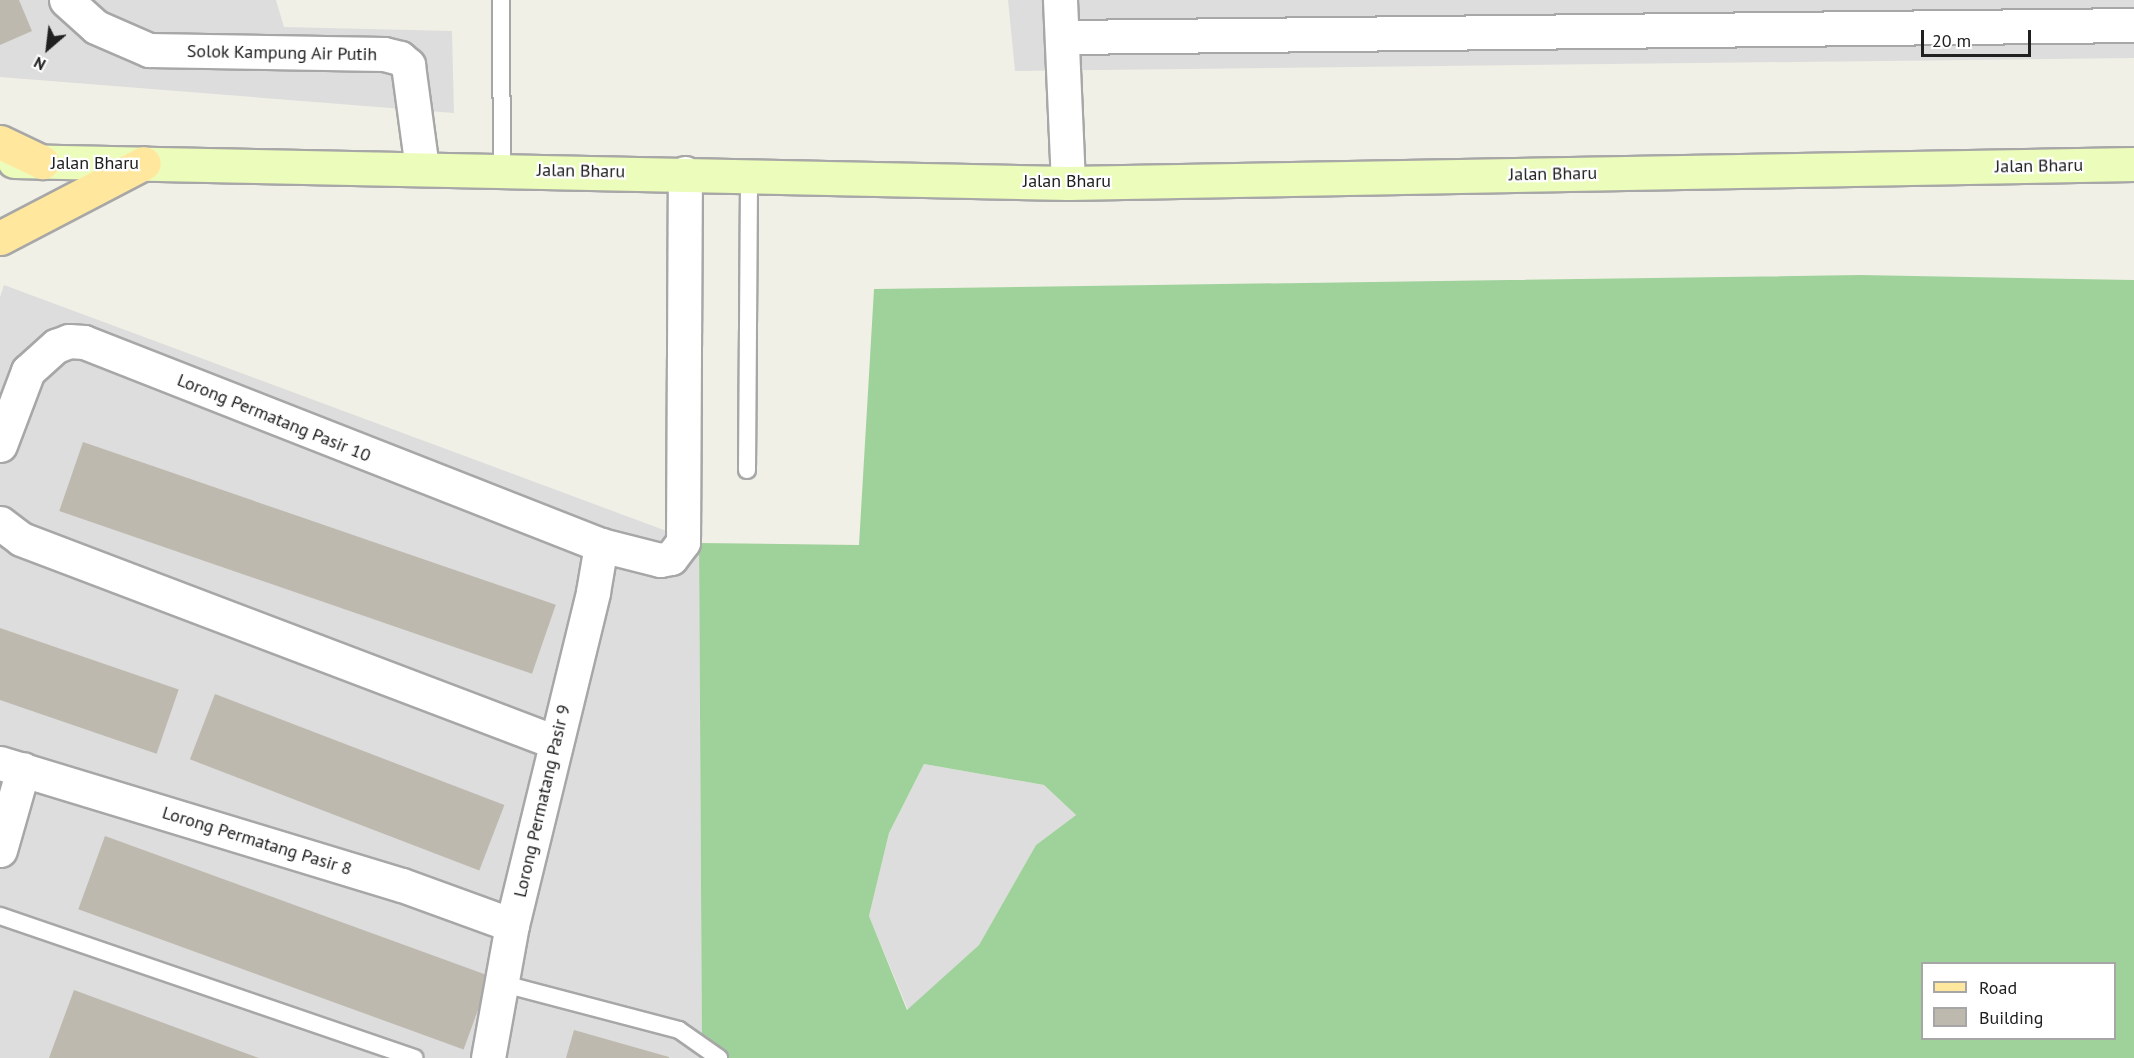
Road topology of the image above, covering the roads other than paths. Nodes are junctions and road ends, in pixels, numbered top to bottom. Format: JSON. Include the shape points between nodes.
{"nodes":[{"id":1,"x":66,"y":0,"type":"edge"},
{"id":2,"x":501,"y":0,"type":"edge"},
{"id":3,"x":1060,"y":0,"type":"edge"},
{"id":4,"x":2134,"y":26,"type":"edge"},
{"id":5,"x":1064,"y":37,"type":"junction"},
{"id":6,"x":0,"y":142,"type":"edge"},
{"id":7,"x":0,"y":160,"type":"edge"},
{"id":8,"x":42,"y":162,"type":"junction"},
{"id":9,"x":144,"y":163,"type":"junction"},
{"id":10,"x":2134,"y":164,"type":"edge"},
{"id":11,"x":422,"y":168,"type":"junction"},
{"id":12,"x":502,"y":169,"type":"junction"},
{"id":13,"x":685,"y":173,"type":"junction"},
{"id":14,"x":749,"y":174,"type":"junction"},
{"id":15,"x":1068,"y":183,"type":"junction"},
{"id":16,"x":0,"y":238,"type":"edge"},
{"id":17,"x":0,"y":445,"type":"edge"},
{"id":18,"x":747,"y":470,"type":"dead end"},
{"id":19,"x":0,"y":523,"type":"edge"},
{"id":20,"x":601,"y":545,"type":"junction"},
{"id":21,"x":555,"y":742,"type":"junction"},
{"id":22,"x":11,"y":766,"type":"edge"},
{"id":23,"x":0,"y":850,"type":"edge"},
{"id":24,"x":0,"y":916,"type":"edge"},
{"id":25,"x":512,"y":926,"type":"junction"},
{"id":26,"x":504,"y":984,"type":"junction"},
{"id":27,"x":414,"y":1058,"type":"edge"},
{"id":28,"x":488,"y":1058,"type":"edge"},
{"id":29,"x":719,"y":1058,"type":"edge"}],
"edges":[{"from":1,"to":11,"type":"street","name":"Solok Kampung Air Putih","via":[[96,27],[149,50],[384,54],[400,58],[408,65]]},
{"from":2,"to":12,"type":"lane"},
{"from":3,"to":5,"type":"street"},
{"from":4,"to":5,"type":"street"},
{"from":5,"to":15,"type":"street"},
{"from":6,"to":8,"type":"main road"},
{"from":7,"to":8,"type":"main road","name":"Jalan Bharu"},
{"from":8,"to":9,"type":"main road","name":"Jalan Bharu"},
{"from":9,"to":11,"type":"main road","name":"Jalan Bharu"},
{"from":9,"to":16,"type":"main road"},
{"from":10,"to":15,"type":"main road","name":"Jalan Bharu"},
{"from":11,"to":12,"type":"main road","name":"Jalan Bharu"},
{"from":12,"to":13,"type":"main road","name":"Jalan Bharu"},
{"from":13,"to":14,"type":"main road","name":"Jalan Bharu"},
{"from":13,"to":20,"type":"street","name":"Lorong Permatang Pasir 10","via":[[683,542],[671,558],[660,560]]},
{"from":14,"to":15,"type":"main road","name":"Jalan Bharu"},
{"from":14,"to":18,"type":"lane"},
{"from":17,"to":20,"type":"street","name":"Lorong Permatang Pasir 10","via":[[28,371],[56,346],[69,341],[84,342]]},
{"from":19,"to":21,"type":"street","via":[[21,539]]},
{"from":20,"to":21,"type":"street","name":"Lorong Permatang Pasir 9"},
{"from":21,"to":25,"type":"street","name":"Lorong Permatang Pasir 9"},
{"from":22,"to":23,"type":"street"},
{"from":22,"to":25,"type":"street","name":"Lorong Permatang Pasir 8","via":[[402,885]]},
{"from":24,"to":27,"type":"lane"},
{"from":25,"to":26,"type":"street","name":"Lorong Permatang Pasir 9"},
{"from":26,"to":28,"type":"street","name":"Lorong Permatang Pasir 9"},
{"from":26,"to":29,"type":"lane","via":[[679,1030]]}]}
